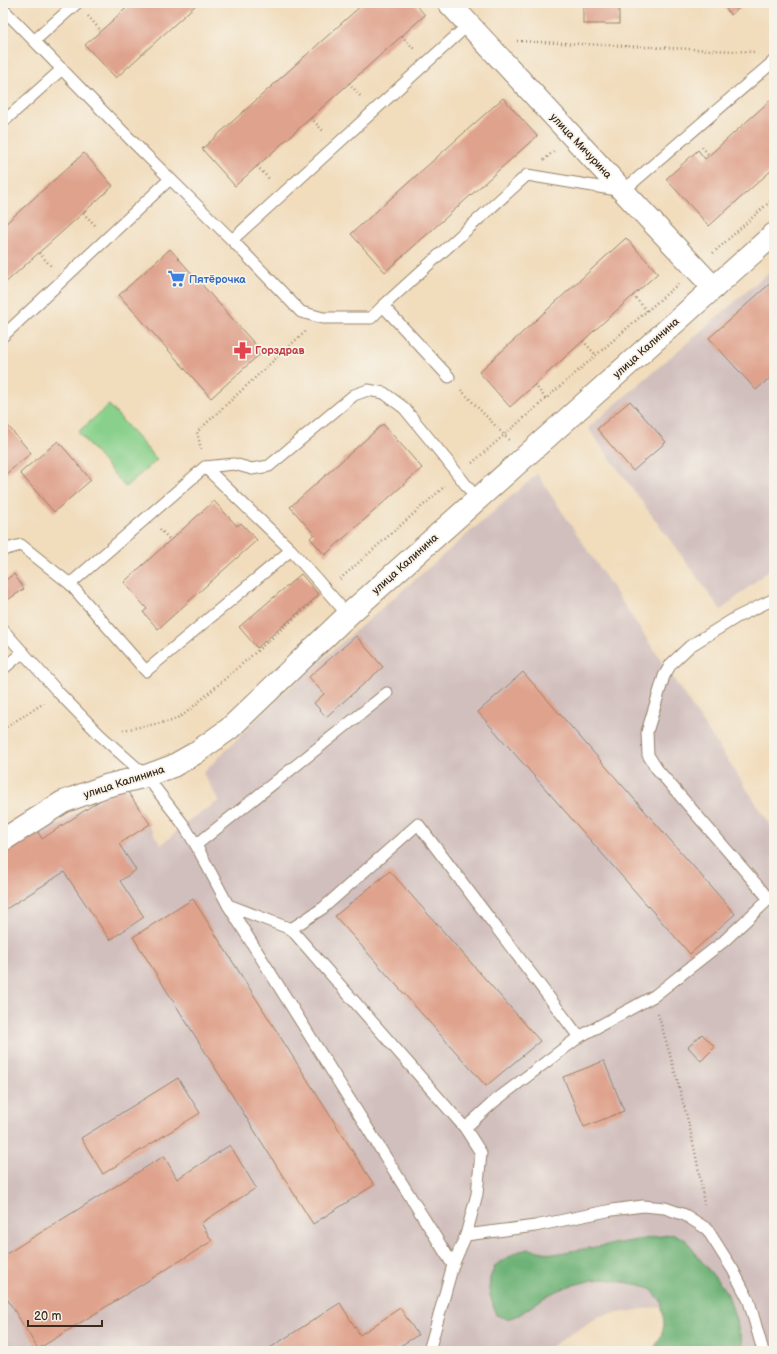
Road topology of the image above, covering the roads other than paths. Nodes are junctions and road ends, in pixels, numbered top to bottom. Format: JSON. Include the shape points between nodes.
{"nodes":[{"id":1,"x":77,"y":3,"type":"edge"},
{"id":2,"x":449,"y":3,"type":"edge"},
{"id":3,"x":3,"y":9,"type":"edge"},
{"id":4,"x":476,"y":32,"type":"junction"},
{"id":5,"x":35,"y":40,"type":"junction"},
{"id":6,"x":774,"y":61,"type":"edge"},
{"id":7,"x":62,"y":69,"type":"junction"},
{"id":8,"x":3,"y":122,"type":"edge"},
{"id":9,"x":170,"y":179,"type":"junction"},
{"id":10,"x":623,"y":191,"type":"junction"},
{"id":11,"x":774,"y":234,"type":"edge"},
{"id":12,"x":232,"y":240,"type":"junction"},
{"id":13,"x":714,"y":288,"type":"junction"},
{"id":14,"x":383,"y":306,"type":"junction"},
{"id":15,"x":3,"y":336,"type":"edge"},
{"id":16,"x":449,"y":377,"type":"road end"},
{"id":17,"x":206,"y":467,"type":"junction"},
{"id":18,"x":477,"y":499,"type":"junction"},
{"id":19,"x":3,"y":550,"type":"edge"},
{"id":20,"x":291,"y":550,"type":"junction"},
{"id":21,"x":70,"y":584,"type":"junction"},
{"id":22,"x":774,"y":599,"type":"edge"},
{"id":23,"x":348,"y":615,"type":"junction"},
{"id":24,"x":3,"y":630,"type":"edge"},
{"id":25,"x":23,"y":652,"type":"junction"},
{"id":26,"x":3,"y":669,"type":"edge"},
{"id":27,"x":387,"y":693,"type":"dead end"},
{"id":28,"x":146,"y":776,"type":"junction"},
{"id":29,"x":3,"y":840,"type":"edge"},
{"id":30,"x":196,"y":845,"type":"junction"},
{"id":31,"x":228,"y":905,"type":"junction"},
{"id":32,"x":291,"y":929,"type":"junction"},
{"id":33,"x":579,"y":1037,"type":"junction"},
{"id":34,"x":466,"y":1128,"type":"junction"},
{"id":35,"x":466,"y":1235,"type":"junction"},
{"id":36,"x":453,"y":1265,"type":"junction"},
{"id":37,"x":429,"y":1351,"type":"edge"},
{"id":38,"x":763,"y":1351,"type":"edge"}],
"edges":[{"from":1,"to":5,"type":"lane"},
{"from":2,"to":4,"type":"street","name":"улица Мичурина"},
{"from":3,"to":5,"type":"lane"},
{"from":4,"to":10,"type":"street","name":"улица Мичурина"},
{"from":4,"to":12,"type":"lane"},
{"from":5,"to":7,"type":"lane"},
{"from":6,"to":10,"type":"lane"},
{"from":7,"to":8,"type":"lane"},
{"from":7,"to":9,"type":"lane"},
{"from":9,"to":12,"type":"lane"},
{"from":9,"to":15,"type":"lane"},
{"from":10,"to":13,"type":"street","name":"улица Мичурина"},
{"from":10,"to":14,"type":"lane","via":[[527,175]]},
{"from":11,"to":13,"type":"street","name":"улица Калинина"},
{"from":12,"to":14,"type":"lane","via":[[301,312],[323,318],[370,318]]},
{"from":13,"to":18,"type":"street","name":"улица Калинина"},
{"from":14,"to":16,"type":"lane"},
{"from":17,"to":18,"type":"lane","via":[[234,464],[252,469],[269,466],[354,395],[368,390],[384,393],[404,408]]},
{"from":17,"to":20,"type":"lane"},
{"from":17,"to":21,"type":"lane"},
{"from":18,"to":23,"type":"street","name":"улица Калинина"},
{"from":19,"to":21,"type":"lane","via":[[21,546]]},
{"from":20,"to":21,"type":"lane","via":[[146,671]]},
{"from":20,"to":23,"type":"lane"},
{"from":22,"to":33,"type":"lane","via":[[737,617],[690,646],[671,664],[664,676],[647,732],[648,754],[657,768],[768,899],[724,940],[654,996]]},
{"from":23,"to":28,"type":"street","name":"улица Калинина","via":[[229,729],[173,766]]},
{"from":24,"to":25,"type":"lane"},
{"from":25,"to":26,"type":"lane"},
{"from":25,"to":28,"type":"lane","via":[[100,735]]},
{"from":27,"to":30,"type":"lane"},
{"from":28,"to":29,"type":"street","name":"улица Калинина","via":[[106,786],[63,802]]},
{"from":28,"to":30,"type":"lane"},
{"from":30,"to":31,"type":"lane"},
{"from":31,"to":32,"type":"lane"},
{"from":31,"to":36,"type":"lane"},
{"from":32,"to":33,"type":"lane","via":[[323,908],[418,824]]},
{"from":32,"to":34,"type":"lane"},
{"from":33,"to":34,"type":"lane","via":[[496,1100]]},
{"from":34,"to":35,"type":"lane","via":[[481,1152],[477,1194]]},
{"from":35,"to":36,"type":"lane"},
{"from":35,"to":38,"type":"lane","via":[[535,1226],[643,1206],[665,1208],[685,1215],[706,1229],[733,1270],[749,1301]]},
{"from":36,"to":37,"type":"lane"}]}
